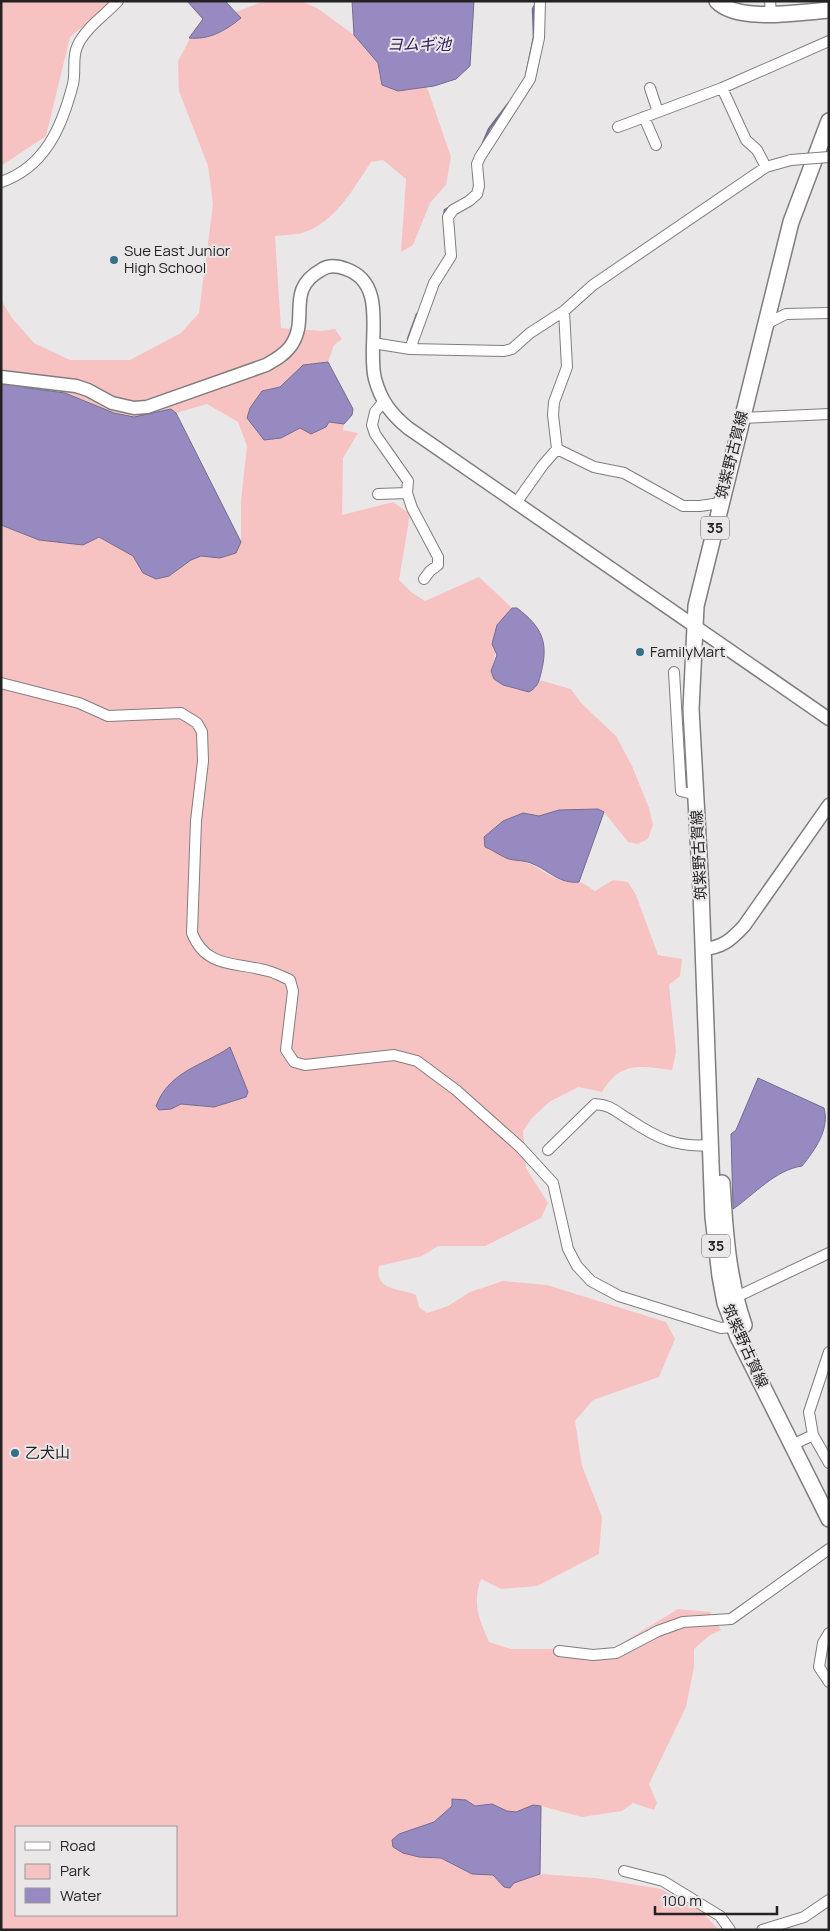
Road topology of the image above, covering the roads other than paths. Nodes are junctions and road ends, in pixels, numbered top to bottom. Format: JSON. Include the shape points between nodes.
{"nodes":[{"id":1,"x":118,"y":1,"type":"edge"},
{"id":2,"x":540,"y":1,"type":"edge"},
{"id":3,"x":717,"y":1,"type":"edge"},
{"id":4,"x":771,"y":7,"type":"edge"},
{"id":5,"x":829,"y":10,"type":"edge"},
{"id":6,"x":829,"y":41,"type":"edge"},
{"id":7,"x":650,"y":88,"type":"dead end"},
{"id":8,"x":722,"y":88,"type":"junction"},
{"id":9,"x":658,"y":112,"type":"junction"},
{"id":10,"x":644,"y":117,"type":"junction"},
{"id":11,"x":829,"y":121,"type":"edge"},
{"id":12,"x":618,"y":127,"type":"dead end"},
{"id":13,"x":656,"y":146,"type":"dead end"},
{"id":14,"x":829,"y":157,"type":"edge"},
{"id":15,"x":766,"y":167,"type":"junction"},
{"id":16,"x":1,"y":182,"type":"edge"},
{"id":17,"x":564,"y":311,"type":"junction"},
{"id":18,"x":829,"y":313,"type":"edge"},
{"id":19,"x":764,"y":325,"type":"junction"},
{"id":20,"x":373,"y":343,"type":"junction"},
{"id":21,"x":410,"y":349,"type":"junction"},
{"id":22,"x":1,"y":377,"type":"edge"},
{"id":23,"x":384,"y":401,"type":"junction"},
{"id":24,"x":829,"y":414,"type":"edge"},
{"id":25,"x":741,"y":418,"type":"junction"},
{"id":26,"x":557,"y":449,"type":"junction"},
{"id":27,"x":407,"y":493,"type":"junction"},
{"id":28,"x":378,"y":494,"type":"dead end"},
{"id":29,"x":516,"y":503,"type":"junction"},
{"id":30,"x":720,"y":503,"type":"junction"},
{"id":31,"x":424,"y":579,"type":"dead end"},
{"id":32,"x":694,"y":625,"type":"junction"},
{"id":33,"x":674,"y":672,"type":"dead end"},
{"id":34,"x":1,"y":683,"type":"edge"},
{"id":35,"x":829,"y":719,"type":"edge"},
{"id":36,"x":696,"y":795,"type":"junction"},
{"id":37,"x":829,"y":805,"type":"edge"},
{"id":38,"x":702,"y":949,"type":"junction"},
{"id":39,"x":710,"y":1145,"type":"junction"},
{"id":40,"x":548,"y":1150,"type":"dead end"},
{"id":41,"x":829,"y":1253,"type":"edge"},
{"id":42,"x":730,"y":1300,"type":"junction"},
{"id":43,"x":739,"y":1327,"type":"junction"},
{"id":44,"x":829,"y":1352,"type":"edge"},
{"id":45,"x":801,"y":1440,"type":"junction"},
{"id":46,"x":829,"y":1463,"type":"edge"},
{"id":47,"x":829,"y":1497,"type":"edge"},
{"id":48,"x":829,"y":1519,"type":"edge"},
{"id":49,"x":829,"y":1549,"type":"edge"},
{"id":50,"x":829,"y":1633,"type":"edge"},
{"id":51,"x":559,"y":1651,"type":"dead end"},
{"id":52,"x":829,"y":1682,"type":"edge"},
{"id":53,"x":624,"y":1871,"type":"dead end"},
{"id":54,"x":829,"y":1900,"type":"edge"},
{"id":55,"x":730,"y":1930,"type":"edge"},
{"id":56,"x":762,"y":1930,"type":"edge"}],
"edges":[{"from":1,"to":16,"type":"street","via":[[77,45],[73,85],[55,134],[44,153],[21,174]]},
{"from":2,"to":21,"type":"street","via":[[539,38],[530,79],[480,157],[477,194],[448,217],[452,256],[430,295]]},
{"from":3,"to":4,"type":"main road","via":[[735,13]]},
{"from":4,"to":5,"type":"main road"},
{"from":6,"to":8,"type":"street"},
{"from":7,"to":9,"type":"street"},
{"from":8,"to":9,"type":"street"},
{"from":8,"to":15,"type":"street","via":[[746,140],[757,150]]},
{"from":9,"to":10,"type":"street"},
{"from":10,"to":12,"type":"street"},
{"from":10,"to":13,"type":"street"},
{"from":11,"to":19,"type":"main road","name":"筑紫野古賀線","number":"35","via":[[791,222]]},
{"from":14,"to":15,"type":"street","bridge":true,"via":[[791,160]]},
{"from":15,"to":17,"type":"street","via":[[592,285]]},
{"from":17,"to":21,"type":"street","via":[[512,349],[504,351]]},
{"from":17,"to":26,"type":"street","via":[[567,367],[554,402]]},
{"from":18,"to":19,"type":"street","via":[[786,314]]},
{"from":19,"to":25,"type":"main road","name":"筑紫野古賀線","number":"35"},
{"from":20,"to":21,"type":"street"},
{"from":20,"to":22,"type":"street","via":[[373,297],[367,283],[340,266],[325,267],[306,280],[298,304],[298,327],[291,346],[276,359],[147,407],[124,406],[76,386]]},
{"from":20,"to":23,"type":"street","via":[[374,372]]},
{"from":23,"to":27,"type":"street","via":[[375,412],[372,425],[408,481]]},
{"from":23,"to":29,"type":"street","via":[[392,415],[408,428]]},
{"from":24,"to":25,"type":"street"},
{"from":25,"to":30,"type":"main road","name":"筑紫野古賀線","number":"35"},
{"from":26,"to":29,"type":"street"},
{"from":26,"to":30,"type":"street","via":[[594,467],[624,473],[683,506]]},
{"from":27,"to":28,"type":"street"},
{"from":27,"to":31,"type":"street","via":[[438,557],[438,565]]},
{"from":29,"to":32,"type":"street"},
{"from":30,"to":32,"type":"main road","name":"筑紫野古賀線","number":"35"},
{"from":32,"to":35,"type":"street"},
{"from":32,"to":36,"type":"main road","name":"筑紫野古賀線","number":"35","via":[[691,709]]},
{"from":33,"to":36,"type":"street","via":[[682,791]]},
{"from":34,"to":43,"type":"street","via":[[79,703],[108,716],[162,712],[192,717],[202,732],[203,761],[196,821],[192,933],[198,947],[221,962],[268,971],[290,980],[293,991],[286,1050],[294,1062],[305,1065],[394,1054],[417,1060],[520,1147],[553,1183],[568,1249],[577,1266],[591,1281],[619,1296],[721,1328]]},
{"from":36,"to":38,"type":"main road","name":"筑紫野古賀線","number":"35"},
{"from":37,"to":38,"type":"street","via":[[744,926],[730,941],[716,948]]},
{"from":38,"to":39,"type":"main road","name":"筑紫野古賀線","number":"35"},
{"from":38,"to":42,"type":"main road","name":"筑紫野古賀線","number":"35","via":[[712,971]]},
{"from":39,"to":40,"type":"street","via":[[678,1145],[628,1120],[609,1105],[596,1104]]},
{"from":39,"to":42,"type":"main road","name":"筑紫野古賀線","number":"35","via":[[713,1217]]},
{"from":41,"to":42,"type":"street"},
{"from":42,"to":43,"type":"main road","name":"筑紫野古賀線","number":"35"},
{"from":43,"to":45,"type":"main road","name":"筑紫野古賀線","number":"35"},
{"from":44,"to":45,"type":"street"},
{"from":45,"to":46,"type":"street"},
{"from":45,"to":47,"type":"main road","name":"筑紫野古賀線","number":"35"},
{"from":45,"to":48,"type":"main road","name":"筑紫野古賀線","number":"35"},
{"from":49,"to":51,"type":"street","via":[[732,1619],[683,1622],[616,1653],[593,1655]]},
{"from":50,"to":52,"type":"street","via":[[823,1643],[819,1666]]},
{"from":53,"to":55,"type":"street","via":[[664,1881],[720,1916]]},
{"from":54,"to":56,"type":"street","via":[[804,1916]]}]}
